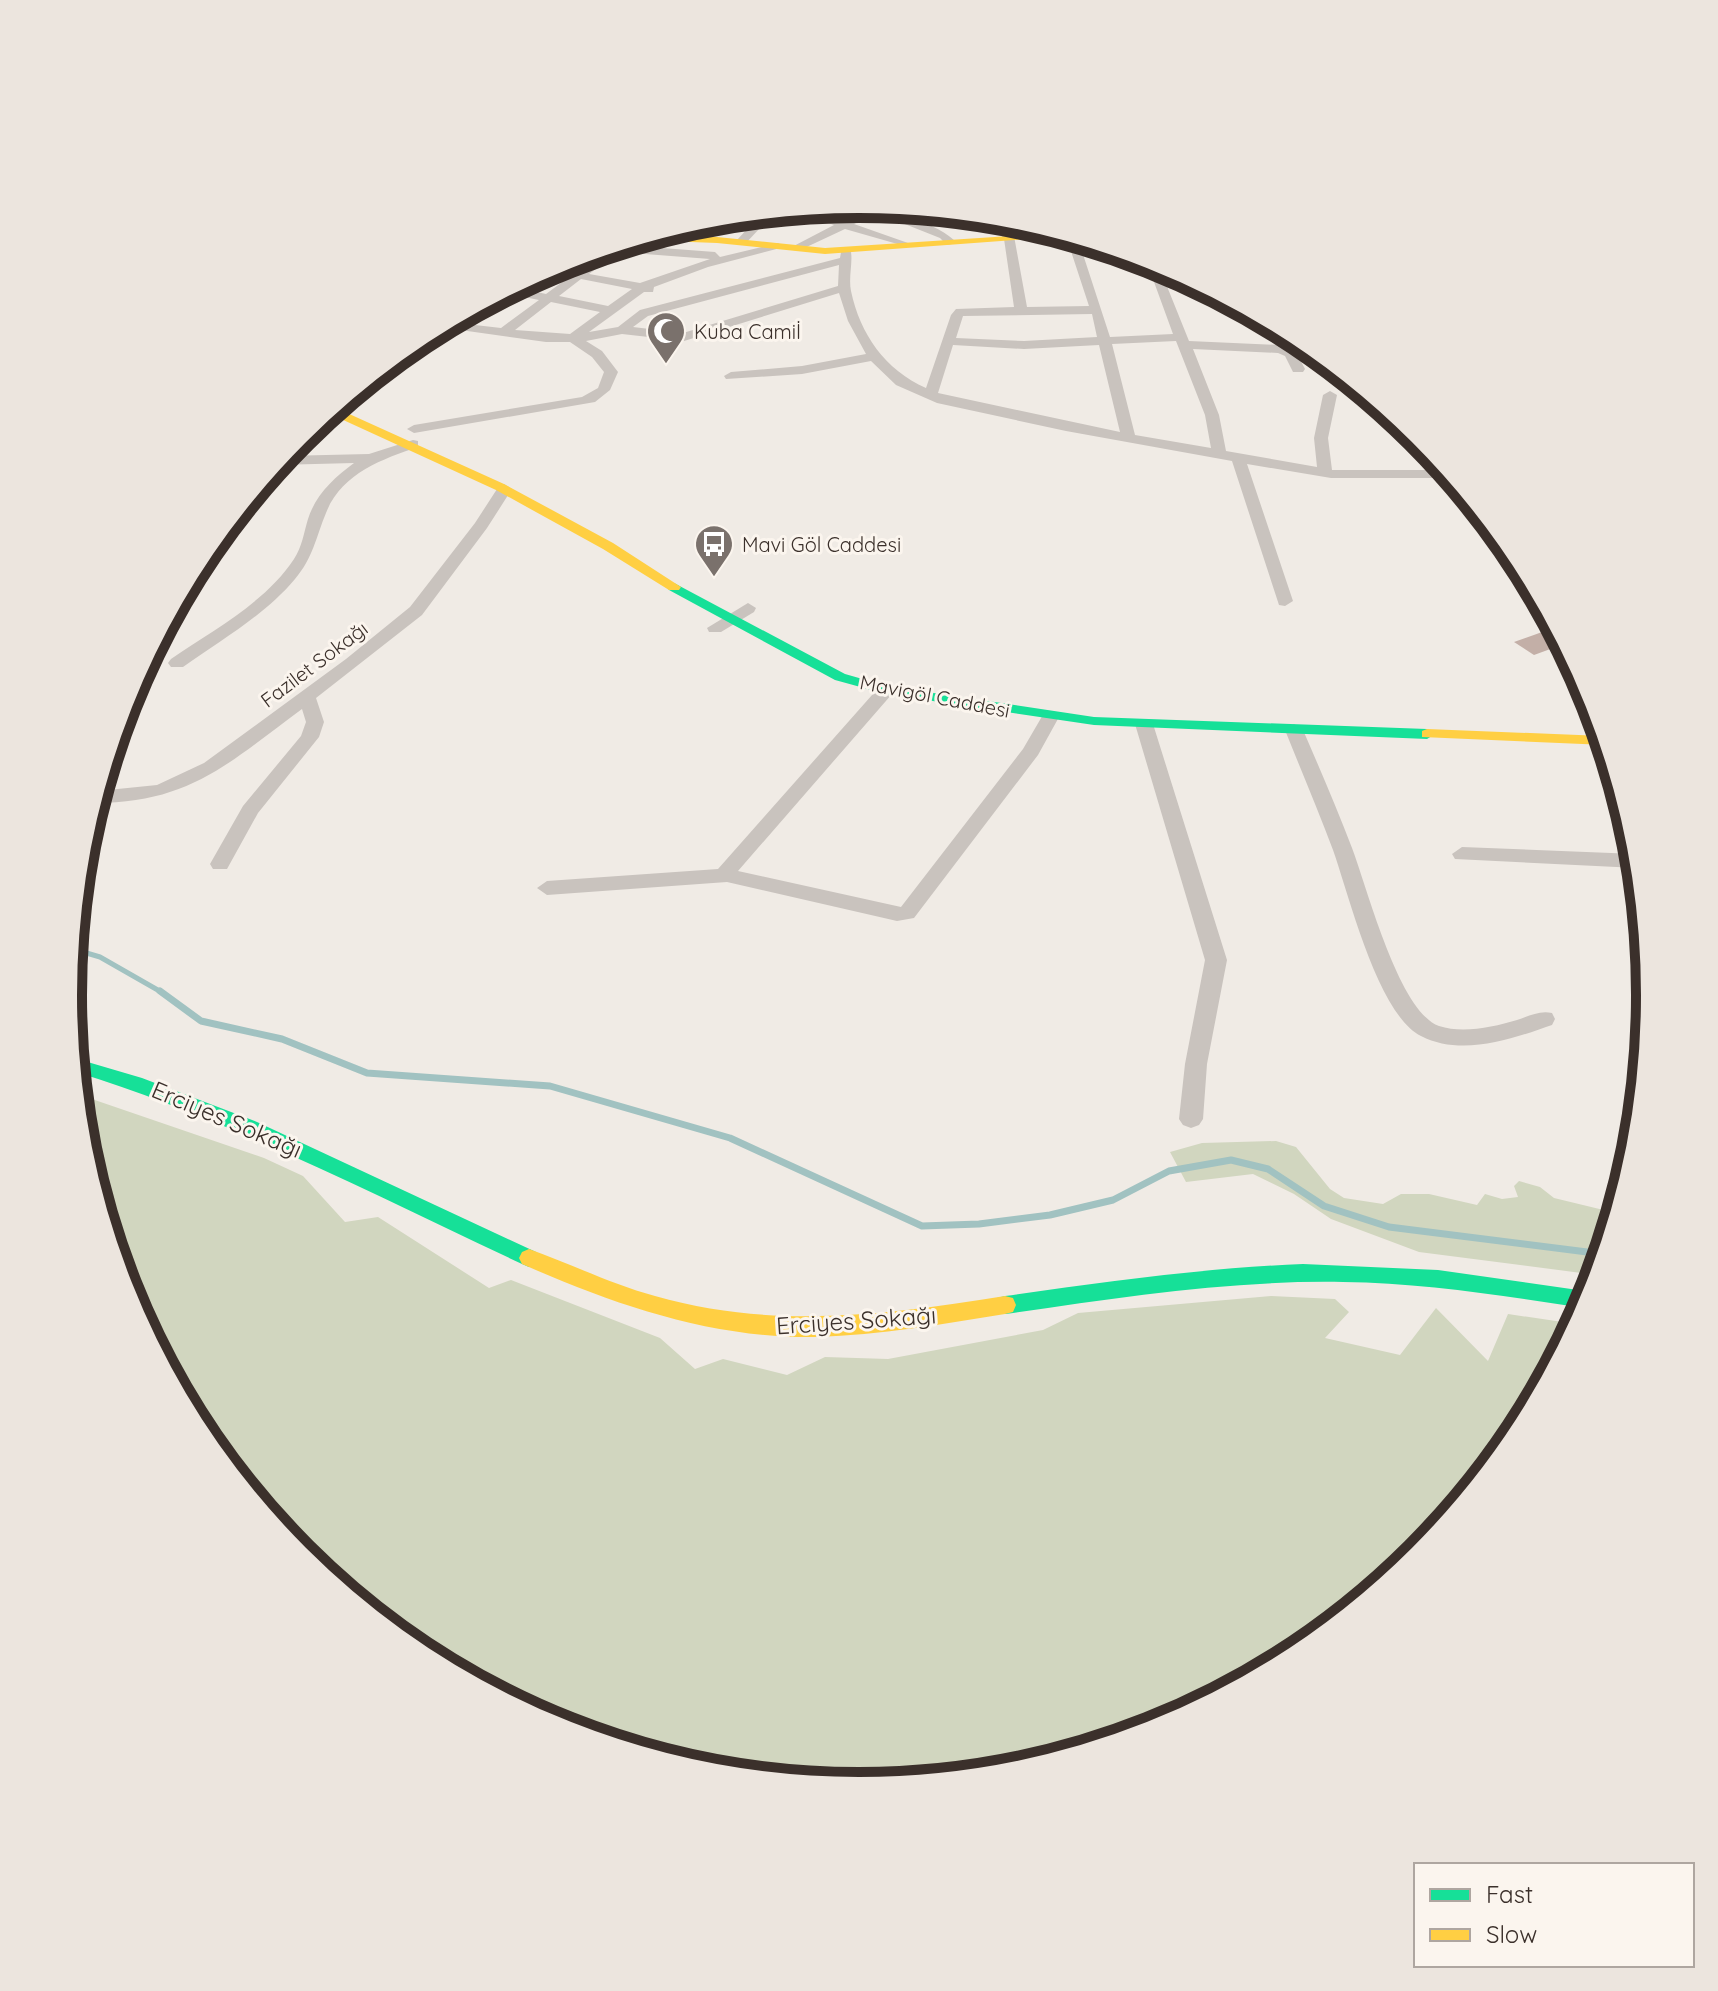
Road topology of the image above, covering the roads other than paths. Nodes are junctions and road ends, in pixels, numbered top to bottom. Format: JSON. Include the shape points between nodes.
{"nodes":[{"id":1,"x":854,"y":218,"type":"edge"},
{"id":2,"x":828,"y":219,"type":"edge"},
{"id":3,"x":905,"y":220,"type":"edge"},
{"id":4,"x":843,"y":224,"type":"junction"},
{"id":5,"x":758,"y":225,"type":"edge"},
{"id":6,"x":1006,"y":232,"type":"edge"},
{"id":7,"x":1028,"y":237,"type":"edge"},
{"id":8,"x":685,"y":238,"type":"edge"},
{"id":9,"x":1010,"y":238,"type":"junction"},
{"id":10,"x":951,"y":243,"type":"junction"},
{"id":11,"x":904,"y":245,"type":"junction"},
{"id":12,"x":650,"y":248,"type":"edge"},
{"id":13,"x":786,"y":248,"type":"junction"},
{"id":14,"x":738,"y":249,"type":"junction"},
{"id":15,"x":1076,"y":250,"type":"edge"},
{"id":16,"x":845,"y":255,"type":"junction"},
{"id":17,"x":593,"y":266,"type":"edge"},
{"id":18,"x":571,"y":275,"type":"edge"},
{"id":19,"x":577,"y":276,"type":"junction"},
{"id":20,"x":1158,"y":279,"type":"edge"},
{"id":21,"x":644,"y":286,"type":"junction"},
{"id":22,"x":844,"y":288,"type":"junction"},
{"id":23,"x":527,"y":294,"type":"edge"},
{"id":24,"x":547,"y":298,"type":"junction"},
{"id":25,"x":677,"y":306,"type":"junction"},
{"id":26,"x":1021,"y":309,"type":"junction"},
{"id":27,"x":609,"y":310,"type":"junction"},
{"id":28,"x":1097,"y":310,"type":"junction"},
{"id":29,"x":464,"y":327,"type":"edge"},
{"id":30,"x":622,"y":330,"type":"junction"},
{"id":31,"x":506,"y":331,"type":"junction"},
{"id":32,"x":573,"y":338,"type":"junction"},
{"id":33,"x":948,"y":341,"type":"junction"},
{"id":34,"x":1182,"y":341,"type":"junction"},
{"id":35,"x":1105,"y":342,"type":"junction"},
{"id":36,"x":874,"y":357,"type":"junction"},
{"id":37,"x":1298,"y":369,"type":"dead end"},
{"id":38,"x":731,"y":376,"type":"dead end"},
{"id":39,"x":930,"y":395,"type":"junction"},
{"id":40,"x":1330,"y":395,"type":"dead end"},
{"id":41,"x":353,"y":406,"type":"edge"},
{"id":42,"x":344,"y":414,"type":"edge"},
{"id":43,"x":414,"y":436,"type":"junction"},
{"id":44,"x":1129,"y":438,"type":"junction"},
{"id":45,"x":1219,"y":452,"type":"junction"},
{"id":46,"x":370,"y":458,"type":"junction"},
{"id":47,"x":1238,"y":458,"type":"junction"},
{"id":48,"x":296,"y":460,"type":"edge"},
{"id":49,"x":1325,"y":473,"type":"junction"},
{"id":50,"x":1434,"y":474,"type":"edge"},
{"id":51,"x":504,"y":489,"type":"junction"},
{"id":52,"x":1285,"y":601,"type":"dead end"},
{"id":53,"x":748,"y":608,"type":"junction"},
{"id":54,"x":723,"y":623,"type":"junction"},
{"id":55,"x":177,"y":663,"type":"dead end"},
{"id":56,"x":886,"y":690,"type":"junction"},
{"id":57,"x":307,"y":697,"type":"junction"},
{"id":58,"x":1050,"y":717,"type":"junction"},
{"id":59,"x":1586,"y":722,"type":"edge"},
{"id":60,"x":1144,"y":724,"type":"junction"},
{"id":61,"x":1294,"y":730,"type":"junction"},
{"id":62,"x":1593,"y":741,"type":"edge"},
{"id":63,"x":107,"y":796,"type":"edge"},
{"id":64,"x":1462,"y":854,"type":"dead end"},
{"id":65,"x":1624,"y":860,"type":"edge"},
{"id":66,"x":220,"y":864,"type":"dead end"},
{"id":67,"x":727,"y":875,"type":"junction"},
{"id":68,"x":547,"y":888,"type":"dead end"},
{"id":69,"x":1544,"y":1019,"type":"dead end"},
{"id":70,"x":86,"y":1068,"type":"edge"},
{"id":71,"x":1191,"y":1119,"type":"dead end"},
{"id":72,"x":1575,"y":1298,"type":"edge"}],
"edges":[{"from":1,"to":4,"type":"street"},
{"from":2,"to":4,"type":"street"},
{"from":3,"to":10,"type":"street"},
{"from":4,"to":11,"type":"street"},
{"from":4,"to":13,"type":"street"},
{"from":5,"to":14,"type":"street"},
{"from":6,"to":9,"type":"street"},
{"from":7,"to":9,"type":"main road"},
{"from":8,"to":14,"type":"main road"},
{"from":9,"to":10,"type":"main road"},
{"from":9,"to":26,"type":"street"},
{"from":10,"to":11,"type":"main road"},
{"from":11,"to":16,"type":"main road"},
{"from":12,"to":14,"type":"street"},
{"from":13,"to":14,"type":"main road"},
{"from":13,"to":16,"type":"main road"},
{"from":14,"to":21,"type":"street"},
{"from":15,"to":28,"type":"street"},
{"from":16,"to":22,"type":"street"},
{"from":16,"to":25,"type":"street"},
{"from":17,"to":19,"type":"street"},
{"from":18,"to":19,"type":"street"},
{"from":19,"to":21,"type":"street"},
{"from":19,"to":24,"type":"street"},
{"from":20,"to":34,"type":"street"},
{"from":21,"to":25,"type":"street"},
{"from":21,"to":27,"type":"street"},
{"from":22,"to":30,"type":"street","via":[[684,337]]},
{"from":22,"to":36,"type":"street"},
{"from":23,"to":24,"type":"street"},
{"from":24,"to":27,"type":"street"},
{"from":24,"to":31,"type":"street"},
{"from":25,"to":30,"type":"street","via":[[644,313]]},
{"from":26,"to":28,"type":"street"},
{"from":26,"to":33,"type":"street","via":[[960,312]]},
{"from":27,"to":32,"type":"street"},
{"from":28,"to":35,"type":"street"},
{"from":29,"to":31,"type":"street"},
{"from":30,"to":32,"type":"street"},
{"from":31,"to":32,"type":"street"},
{"from":32,"to":43,"type":"street","via":[[597,354],[611,372],[609,385],[597,395]]},
{"from":33,"to":35,"type":"street"},
{"from":33,"to":39,"type":"street"},
{"from":34,"to":35,"type":"street"},
{"from":34,"to":37,"type":"street","via":[[1280,349],[1290,353]]},
{"from":34,"to":45,"type":"street","via":[[1212,415]]},
{"from":35,"to":44,"type":"street"},
{"from":36,"to":38,"type":"street"},
{"from":36,"to":39,"type":"street","via":[[901,382]]},
{"from":39,"to":44,"type":"street"},
{"from":40,"to":49,"type":"street","via":[[1321,438]]},
{"from":41,"to":43,"type":"main road","name":"Mavigöl Caddesi"},
{"from":42,"to":43,"type":"main road","name":"Mavigöl Caddesi"},
{"from":43,"to":46,"type":"street"},
{"from":43,"to":51,"type":"main road","name":"Mavigöl Caddesi"},
{"from":43,"to":53,"type":"main road","name":"Mavigöl Caddesi","via":[[558,502]]},
{"from":44,"to":45,"type":"street"},
{"from":45,"to":47,"type":"street"},
{"from":46,"to":48,"type":"street"},
{"from":46,"to":55,"type":"street","via":[[325,499],[308,549],[291,574]]},
{"from":47,"to":49,"type":"street"},
{"from":47,"to":52,"type":"street"},
{"from":49,"to":50,"type":"street"},
{"from":51,"to":54,"type":"main road","name":"Mavigöl Caddesi","via":[[634,560]]},
{"from":51,"to":57,"type":"street","name":"Fazilet Sokağı","via":[[416,611]]},
{"from":53,"to":54,"type":"street"},
{"from":53,"to":59,"type":"main road","name":"Mavigöl Caddesi","via":[[882,672],[1061,703]]},
{"from":54,"to":56,"type":"main road","name":"Mavigöl Caddesi","via":[[840,677]]},
{"from":56,"to":58,"type":"main road","name":"Mavigöl Caddesi"},
{"from":56,"to":67,"type":"street"},
{"from":57,"to":63,"type":"street","name":"Fazilet Sokağı","via":[[185,780],[145,794]]},
{"from":57,"to":66,"type":"street","via":[[315,722],[310,737],[250,810]]},
{"from":58,"to":60,"type":"main road","name":"Mavigöl Caddesi"},
{"from":58,"to":67,"type":"street","via":[[1031,751],[907,913]]},
{"from":60,"to":61,"type":"main road","name":"Mavigöl Caddesi"},
{"from":60,"to":71,"type":"street","via":[[1216,960]]},
{"from":61,"to":62,"type":"main road","name":"Mavigöl Caddesi"},
{"from":61,"to":69,"type":"street","via":[[1374,939],[1416,1022],[1436,1033],[1471,1035],[1513,1031]]},
{"from":64,"to":65,"type":"street"},
{"from":67,"to":68,"type":"street"},
{"from":70,"to":72,"type":"main road","name":"Erciyes Sokağı","via":[[174,1093],[629,1301],[722,1321],[822,1327],[880,1323],[1184,1282],[1336,1272]]}]}
